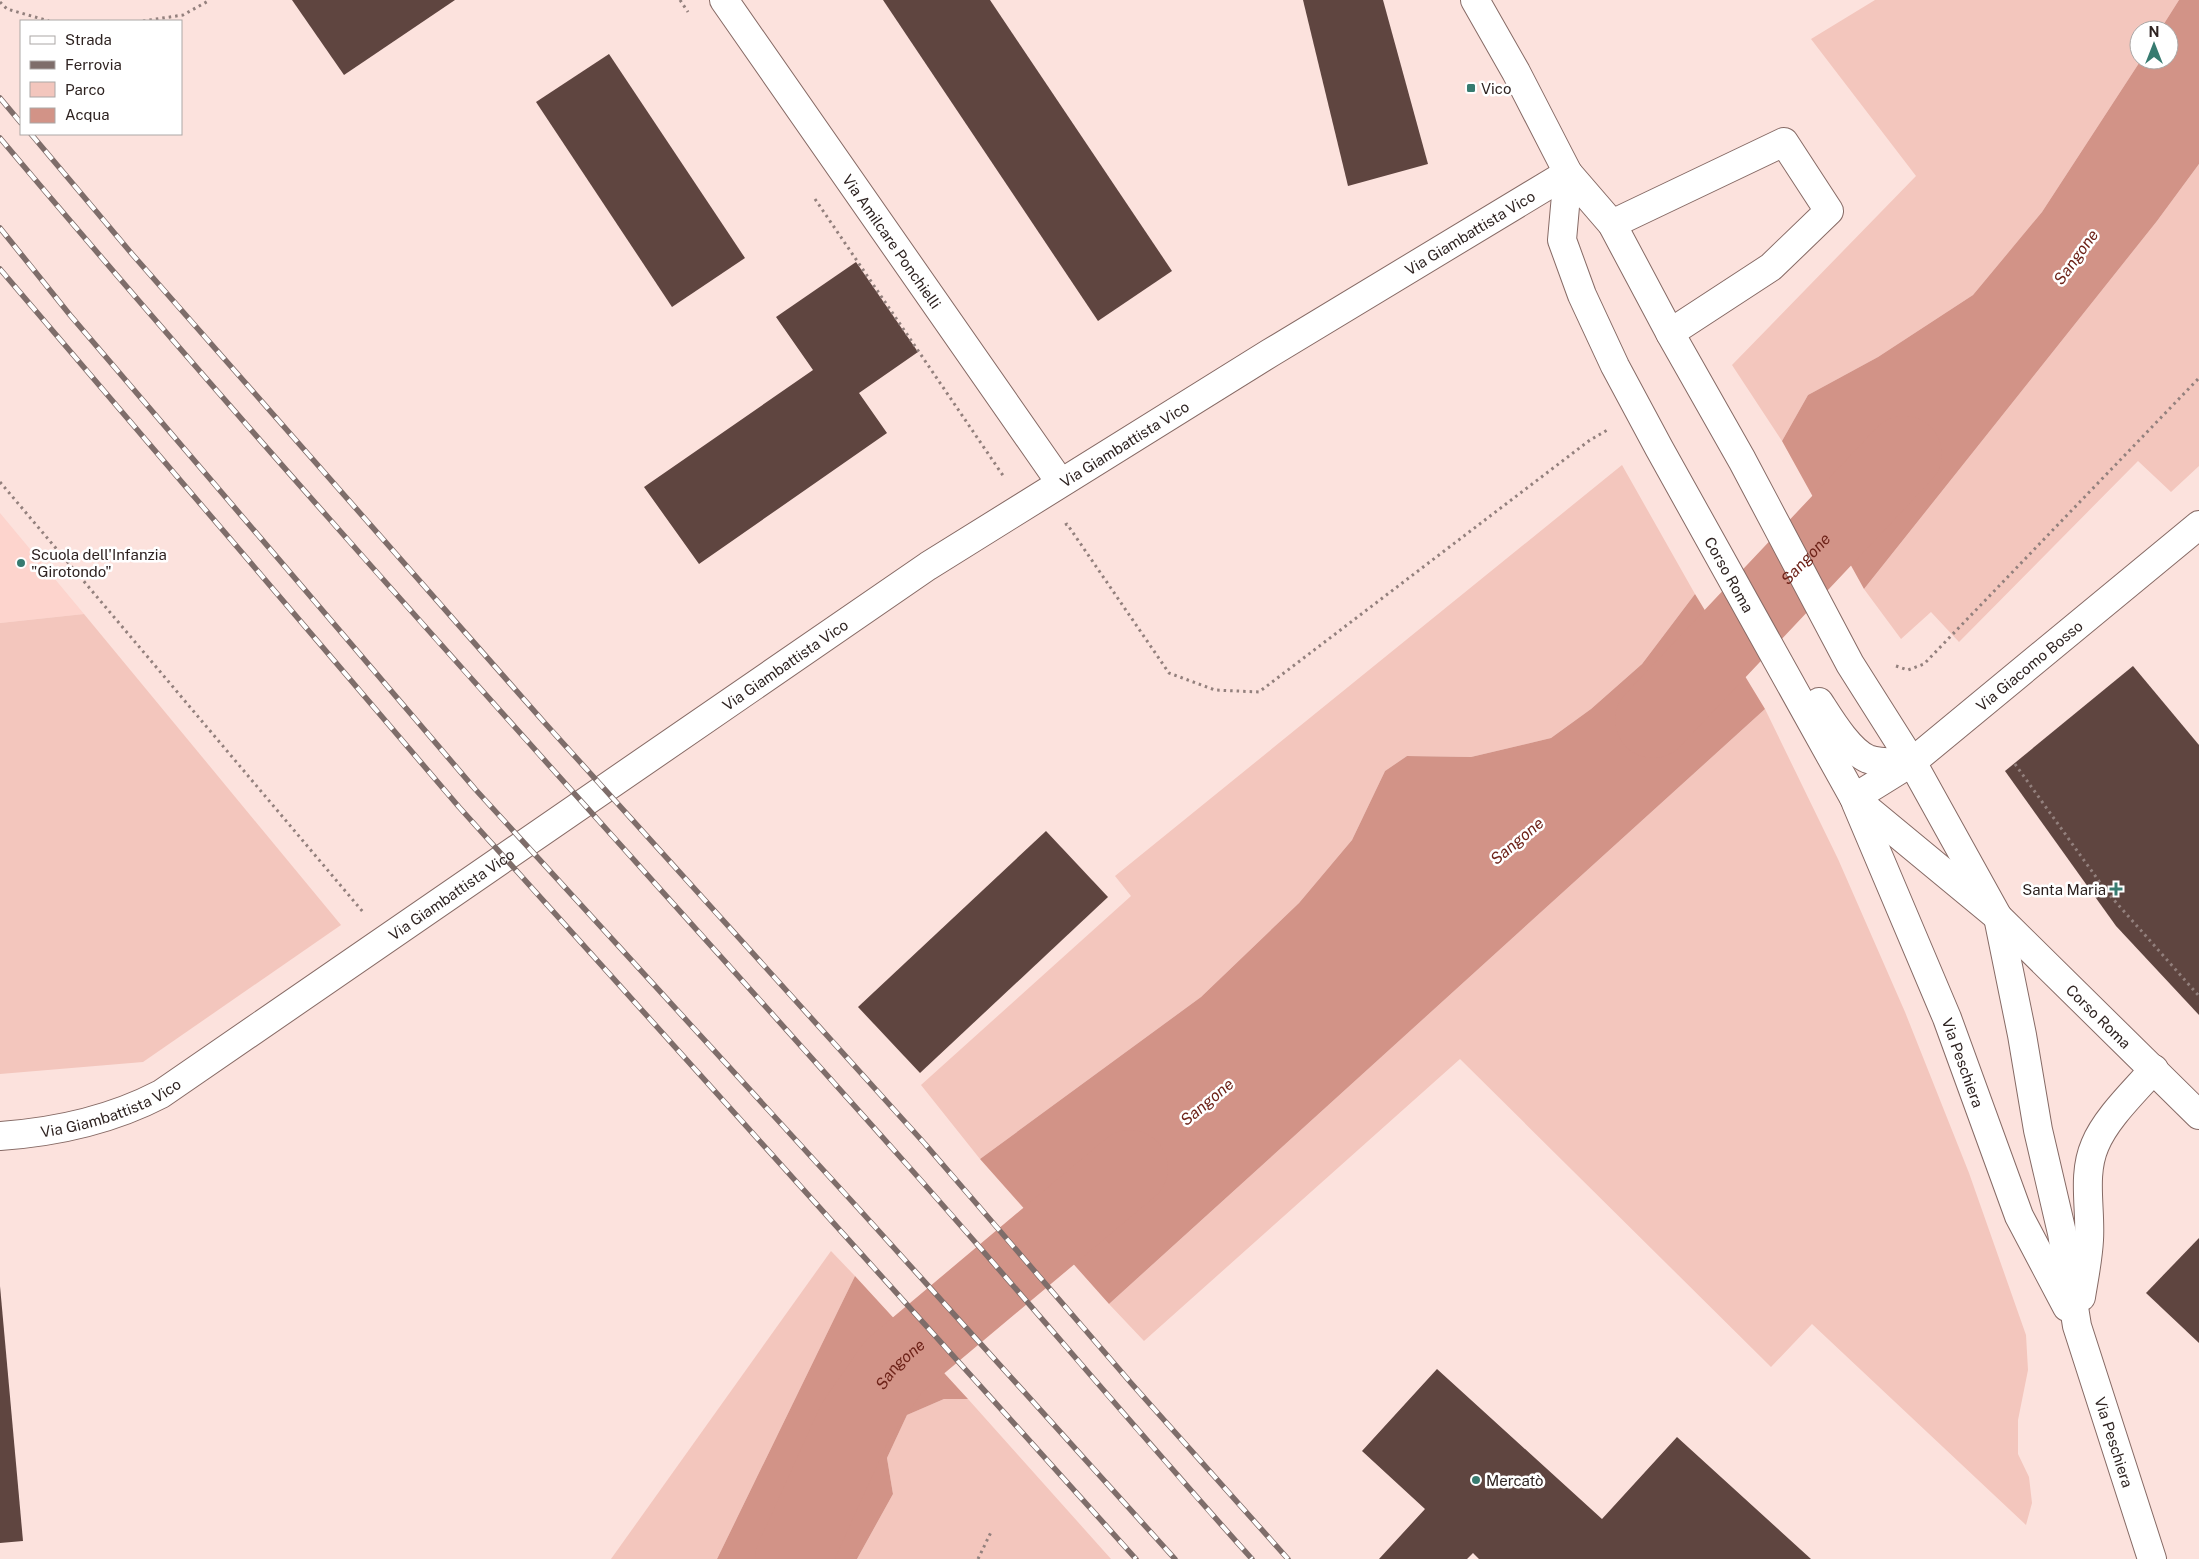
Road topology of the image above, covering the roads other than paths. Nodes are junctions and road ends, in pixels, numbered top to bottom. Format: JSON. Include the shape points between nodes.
{"nodes":[{"id":1,"x":724,"y":0,"type":"edge"},
{"id":2,"x":1475,"y":0,"type":"edge"},
{"id":3,"x":1568,"y":174,"type":"junction"},
{"id":4,"x":1612,"y":224,"type":"junction"},
{"id":5,"x":1670,"y":333,"type":"junction"},
{"id":6,"x":1060,"y":482,"type":"junction"},
{"id":7,"x":2199,"y":525,"type":"edge"},
{"id":8,"x":1785,"y":672,"type":"junction"},
{"id":9,"x":1912,"y":762,"type":"junction"},
{"id":10,"x":1854,"y":798,"type":"junction"},
{"id":11,"x":1998,"y":918,"type":"junction"},
{"id":12,"x":2154,"y":1069,"type":"junction"},
{"id":13,"x":2199,"y":1115,"type":"edge"},
{"id":14,"x":0,"y":1136,"type":"edge"},
{"id":15,"x":2077,"y":1326,"type":"junction"},
{"id":16,"x":2152,"y":1559,"type":"edge"}],
"edges":[{"from":1,"to":6,"type":"street","name":"Via Amilcare Ponchielli"},
{"from":2,"to":3,"type":"street","name":"Corso Roma"},
{"from":3,"to":4,"type":"street","name":"Corso Roma"},
{"from":3,"to":6,"type":"street","name":"Via Giambattista Vico"},
{"from":3,"to":8,"type":"street","name":"Corso Roma","via":[[1562,240],[1582,295],[1659,448]]},
{"from":4,"to":5,"type":"street","name":"Corso Roma"},
{"from":4,"to":5,"type":"street","via":[[1784,142],[1829,211],[1771,267]]},
{"from":5,"to":9,"type":"street","name":"Corso Roma","via":[[1742,460],[1850,664]]},
{"from":6,"to":14,"type":"street","name":"Via Giambattista Vico","via":[[928,566],[161,1094],[100,1119],[62,1128]]},
{"from":7,"to":9,"type":"street","name":"Via Giacomo Bosso"},
{"from":8,"to":9,"type":"street","via":[[1812,691],[1836,728],[1868,759]]},
{"from":8,"to":10,"type":"street","name":"Corso Roma"},
{"from":9,"to":10,"type":"street","name":"Via Giacomo Bosso"},
{"from":9,"to":11,"type":"street","name":"Corso Roma"},
{"from":10,"to":11,"type":"street","name":"Corso Roma"},
{"from":10,"to":15,"type":"street","name":"Via Peschiera","via":[[1947,1018],[2019,1216]]},
{"from":11,"to":12,"type":"street","name":"Corso Roma"},
{"from":11,"to":15,"type":"street","name":"Via Peschiera","via":[[2038,1130],[2062,1233]]},
{"from":12,"to":13,"type":"street","name":"Corso Roma"},
{"from":12,"to":15,"type":"street","name":"Via Peschiera","via":[[2109,1122],[2095,1144],[2089,1168],[2089,1240]]},
{"from":15,"to":16,"type":"street","name":"Via Peschiera"}]}
